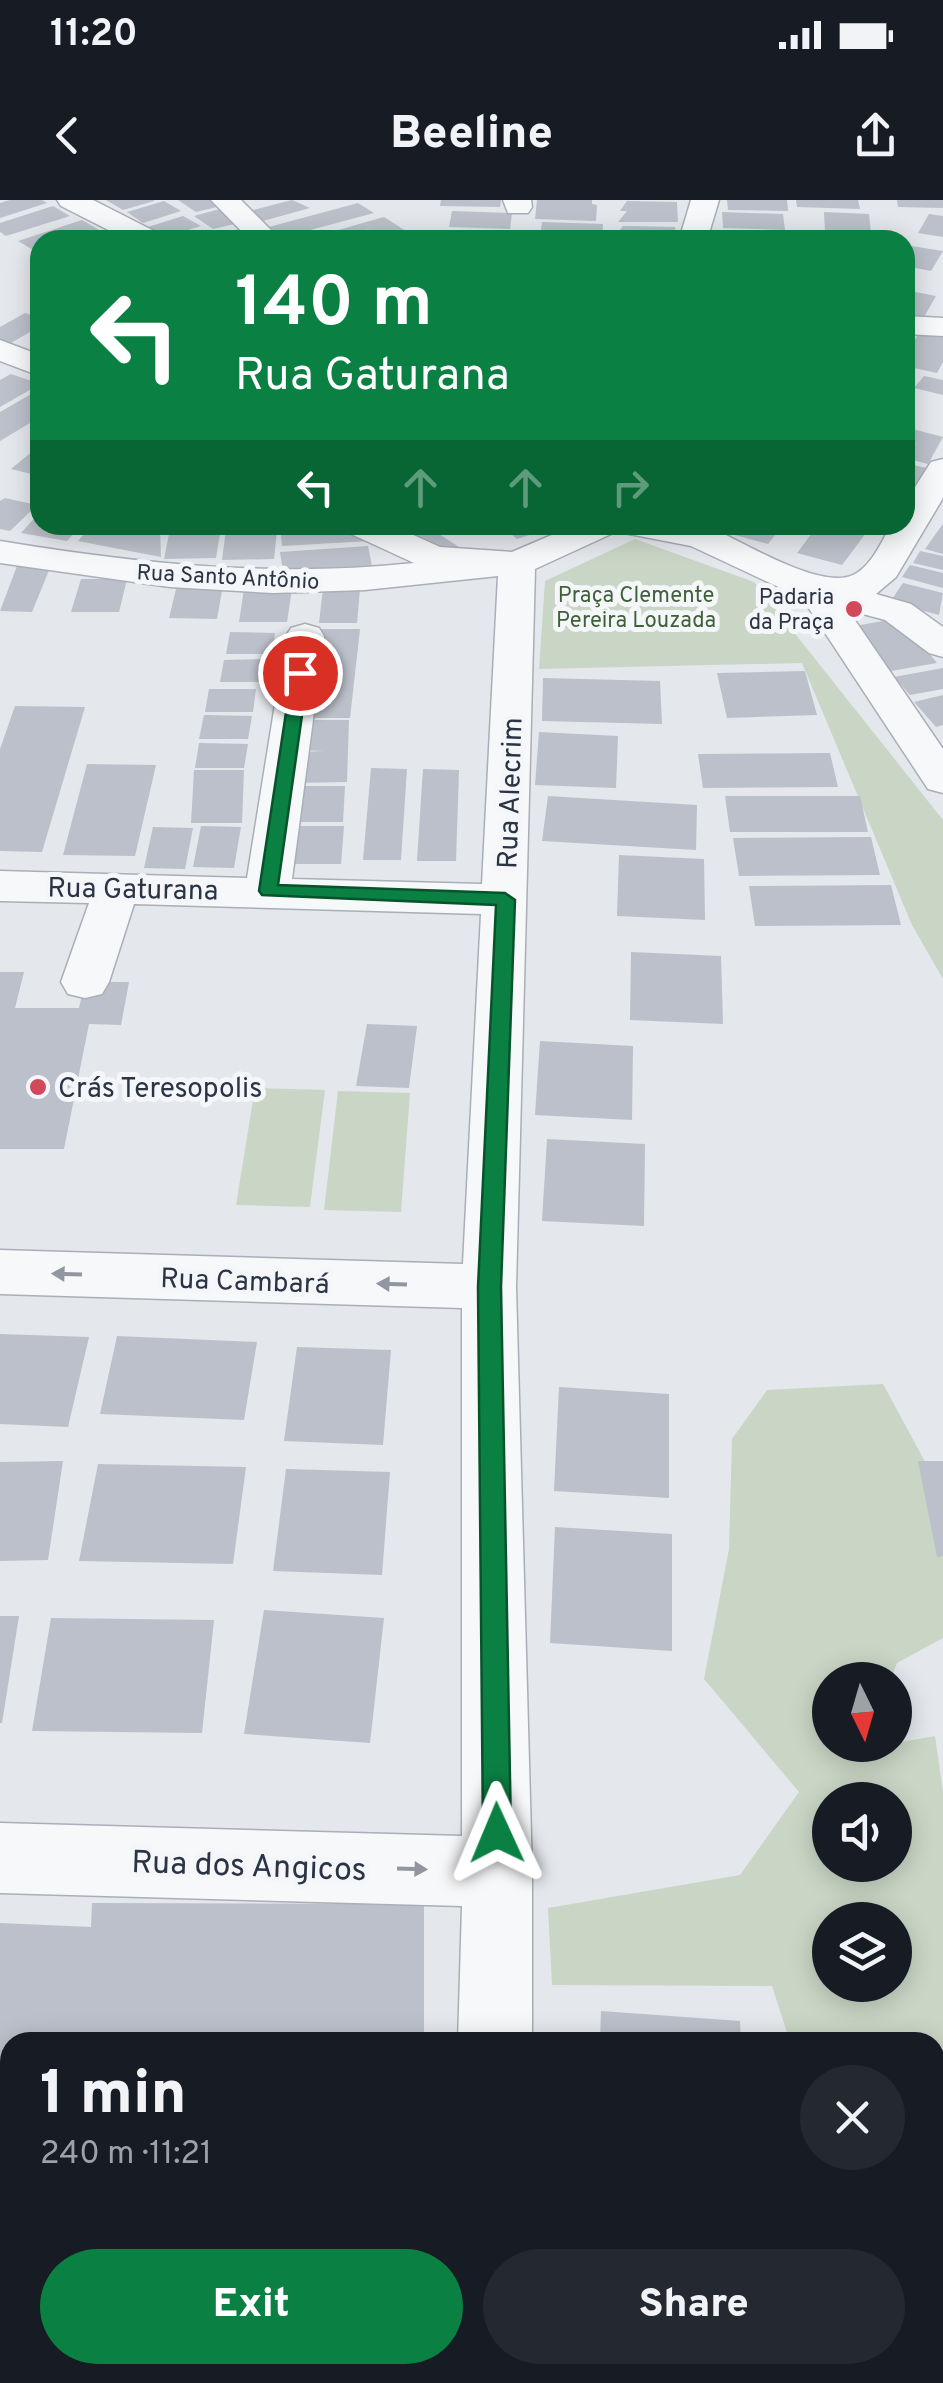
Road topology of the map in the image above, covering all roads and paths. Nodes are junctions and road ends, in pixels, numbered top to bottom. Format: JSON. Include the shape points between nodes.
{"nodes":[{"id":1,"x":71,"y":200,"type":"edge"},
{"id":2,"x":225,"y":200,"type":"edge"},
{"id":3,"x":705,"y":200,"type":"edge"},
{"id":4,"x":130,"y":230,"type":"edge"},
{"id":5,"x":256,"y":230,"type":"edge"},
{"id":6,"x":696,"y":230,"type":"edge"},
{"id":7,"x":915,"y":326,"type":"edge"},
{"id":8,"x":943,"y":327,"type":"edge"},
{"id":9,"x":0,"y":350,"type":"edge"},
{"id":10,"x":30,"y":362,"type":"edge"},
{"id":11,"x":943,"y":468,"type":"edge"},
{"id":12,"x":915,"y":515,"type":"edge"},
{"id":13,"x":384,"y":535,"type":"edge"},
{"id":14,"x":500,"y":535,"type":"edge"},
{"id":15,"x":583,"y":535,"type":"edge"},
{"id":16,"x":692,"y":535,"type":"edge"},
{"id":17,"x":903,"y":535,"type":"edge"},
{"id":18,"x":0,"y":552,"type":"edge"},
{"id":19,"x":522,"y":561,"type":"junction"},
{"id":20,"x":816,"y":590,"type":"junction"},
{"id":21,"x":305,"y":636,"type":"dead end"},
{"id":22,"x":943,"y":645,"type":"edge"},
{"id":23,"x":943,"y":780,"type":"edge"},
{"id":24,"x":0,"y":886,"type":"edge"},
{"id":25,"x":116,"y":888,"type":"junction"},
{"id":26,"x":268,"y":891,"type":"junction"},
{"id":27,"x":505,"y":900,"type":"junction"},
{"id":28,"x":85,"y":982,"type":"dead end"},
{"id":29,"x":0,"y":1272,"type":"edge"},
{"id":30,"x":489,"y":1287,"type":"junction"},
{"id":31,"x":0,"y":1858,"type":"edge"},
{"id":32,"x":497,"y":1872,"type":"junction"},
{"id":33,"x":494,"y":2032,"type":"edge"}],
"edges":[{"from":1,"to":4,"type":"street"},
{"from":2,"to":5,"type":"street"},
{"from":3,"to":6,"type":"street"},
{"from":7,"to":8,"type":"street"},
{"from":9,"to":10,"type":"street"},
{"from":11,"to":12,"type":"street"},
{"from":13,"to":19,"type":"street","via":[[433,558]]},
{"from":14,"to":19,"type":"street"},
{"from":15,"to":19,"type":"street"},
{"from":16,"to":20,"type":"street"},
{"from":17,"to":20,"type":"street","via":[[883,569],[862,586]]},
{"from":18,"to":19,"type":"street","name":"Rua Santo Antônio","via":[[188,578],[275,582]]},
{"from":19,"to":27,"type":"street","name":"Rua Alecrim"},
{"from":20,"to":22,"type":"street","via":[[898,612]]},
{"from":20,"to":23,"type":"street"},
{"from":21,"to":26,"type":"street"},
{"from":24,"to":25,"type":"street","name":"Rua Gaturana"},
{"from":25,"to":26,"type":"street","name":"Rua Gaturana"},
{"from":25,"to":28,"type":"street"},
{"from":26,"to":27,"type":"street","name":"Rua Gaturana"},
{"from":27,"to":30,"type":"street","name":"Rua Alecrim"},
{"from":30,"to":29,"type":"street","name":"Rua Cambará","one_way":true},
{"from":30,"to":32,"type":"street","name":"Rua Alecrim"},
{"from":31,"to":32,"type":"street","name":"Rua dos Angicos","one_way":true},
{"from":32,"to":33,"type":"street","name":"Rua Alecrim"}]}
